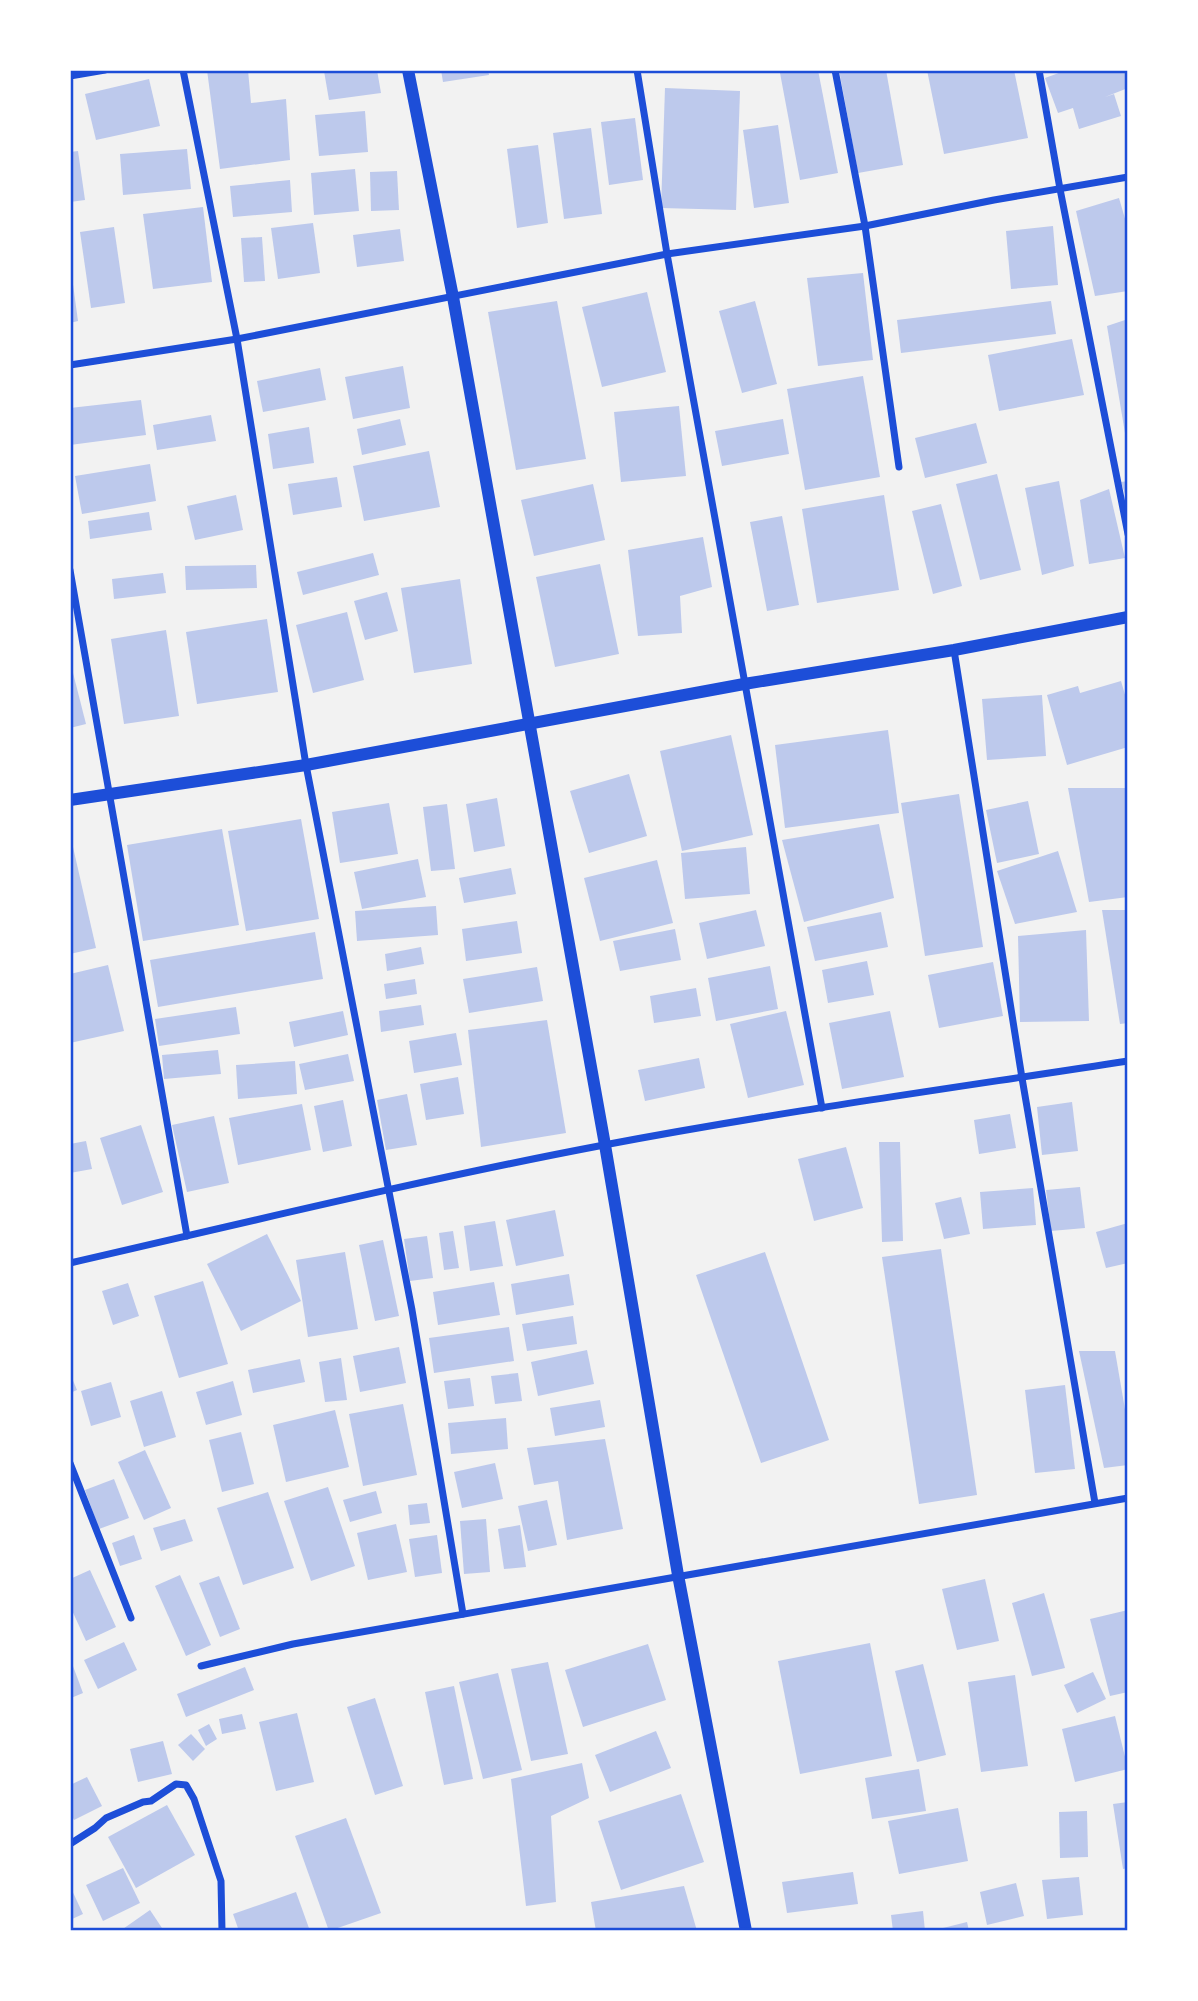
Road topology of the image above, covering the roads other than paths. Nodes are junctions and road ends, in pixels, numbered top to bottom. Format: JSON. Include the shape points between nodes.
{"nodes":[{"id":1,"x":105,"y":70,"type":"edge"},
{"id":2,"x":183,"y":70,"type":"edge"},
{"id":3,"x":408,"y":70,"type":"edge"},
{"id":4,"x":637,"y":70,"type":"edge"},
{"id":5,"x":835,"y":70,"type":"edge"},
{"id":6,"x":1040,"y":70,"type":"edge"},
{"id":7,"x":70,"y":76,"type":"edge"},
{"id":8,"x":1128,"y":177,"type":"edge"},
{"id":9,"x":1060,"y":189,"type":"junction"},
{"id":10,"x":864,"y":226,"type":"junction"},
{"id":11,"x":667,"y":254,"type":"junction"},
{"id":12,"x":453,"y":297,"type":"junction"},
{"id":13,"x":237,"y":339,"type":"junction"},
{"id":14,"x":70,"y":365,"type":"edge"},
{"id":15,"x":899,"y":467,"type":"dead end"},
{"id":16,"x":1128,"y":534,"type":"edge"},
{"id":17,"x":70,"y":570,"type":"edge"},
{"id":18,"x":1128,"y":617,"type":"edge"},
{"id":19,"x":954,"y":650,"type":"junction"},
{"id":20,"x":744,"y":684,"type":"junction"},
{"id":21,"x":530,"y":723,"type":"junction"},
{"id":22,"x":306,"y":765,"type":"junction"},
{"id":23,"x":111,"y":792,"type":"junction"},
{"id":24,"x":70,"y":800,"type":"edge"},
{"id":25,"x":1128,"y":1061,"type":"edge"},
{"id":26,"x":1023,"y":1077,"type":"junction"},
{"id":27,"x":822,"y":1108,"type":"junction"},
{"id":28,"x":605,"y":1145,"type":"junction"},
{"id":29,"x":389,"y":1189,"type":"junction"},
{"id":30,"x":187,"y":1236,"type":"junction"},
{"id":31,"x":70,"y":1263,"type":"edge"},
{"id":32,"x":70,"y":1463,"type":"edge"},
{"id":33,"x":1128,"y":1497,"type":"edge"},
{"id":34,"x":1096,"y":1503,"type":"junction"},
{"id":35,"x":678,"y":1575,"type":"junction"},
{"id":36,"x":463,"y":1614,"type":"junction"},
{"id":37,"x":131,"y":1618,"type":"dead end"},
{"id":38,"x":201,"y":1666,"type":"dead end"},
{"id":39,"x":70,"y":1844,"type":"edge"},
{"id":40,"x":222,"y":1931,"type":"edge"},
{"id":41,"x":746,"y":1931,"type":"edge"}],
"edges":[{"from":1,"to":7,"type":"street"},
{"from":2,"to":13,"type":"street"},
{"from":3,"to":12,"type":"street"},
{"from":4,"to":11,"type":"street"},
{"from":5,"to":10,"type":"street"},
{"from":6,"to":9,"type":"street"},
{"from":8,"to":9,"type":"street"},
{"from":9,"to":10,"type":"street"},
{"from":9,"to":16,"type":"street"},
{"from":10,"to":11,"type":"street"},
{"from":10,"to":15,"type":"street"},
{"from":11,"to":12,"type":"street"},
{"from":11,"to":20,"type":"street"},
{"from":12,"to":13,"type":"street"},
{"from":12,"to":21,"type":"street"},
{"from":13,"to":14,"type":"street"},
{"from":13,"to":22,"type":"street"},
{"from":17,"to":23,"type":"street"},
{"from":18,"to":19,"type":"street"},
{"from":19,"to":20,"type":"street"},
{"from":19,"to":26,"type":"street"},
{"from":20,"to":21,"type":"street"},
{"from":20,"to":27,"type":"street"},
{"from":21,"to":22,"type":"street"},
{"from":21,"to":28,"type":"street"},
{"from":22,"to":23,"type":"street"},
{"from":22,"to":29,"type":"street"},
{"from":23,"to":24,"type":"street"},
{"from":23,"to":30,"type":"street"},
{"from":25,"to":26,"type":"street"},
{"from":26,"to":27,"type":"street"},
{"from":26,"to":34,"type":"street"},
{"from":27,"to":28,"type":"street"},
{"from":28,"to":29,"type":"street"},
{"from":28,"to":35,"type":"street"},
{"from":29,"to":30,"type":"street"},
{"from":29,"to":36,"type":"street"},
{"from":30,"to":31,"type":"street"},
{"from":32,"to":37,"type":"street"},
{"from":33,"to":34,"type":"street"},
{"from":34,"to":35,"type":"street"},
{"from":35,"to":36,"type":"street"},
{"from":35,"to":41,"type":"street"},
{"from":36,"to":38,"type":"street","via":[[293,1644]]},
{"from":39,"to":40,"type":"street","via":[[106,1818],[151,1801],[176,1784],[186,1786],[221,1881]]}]}
